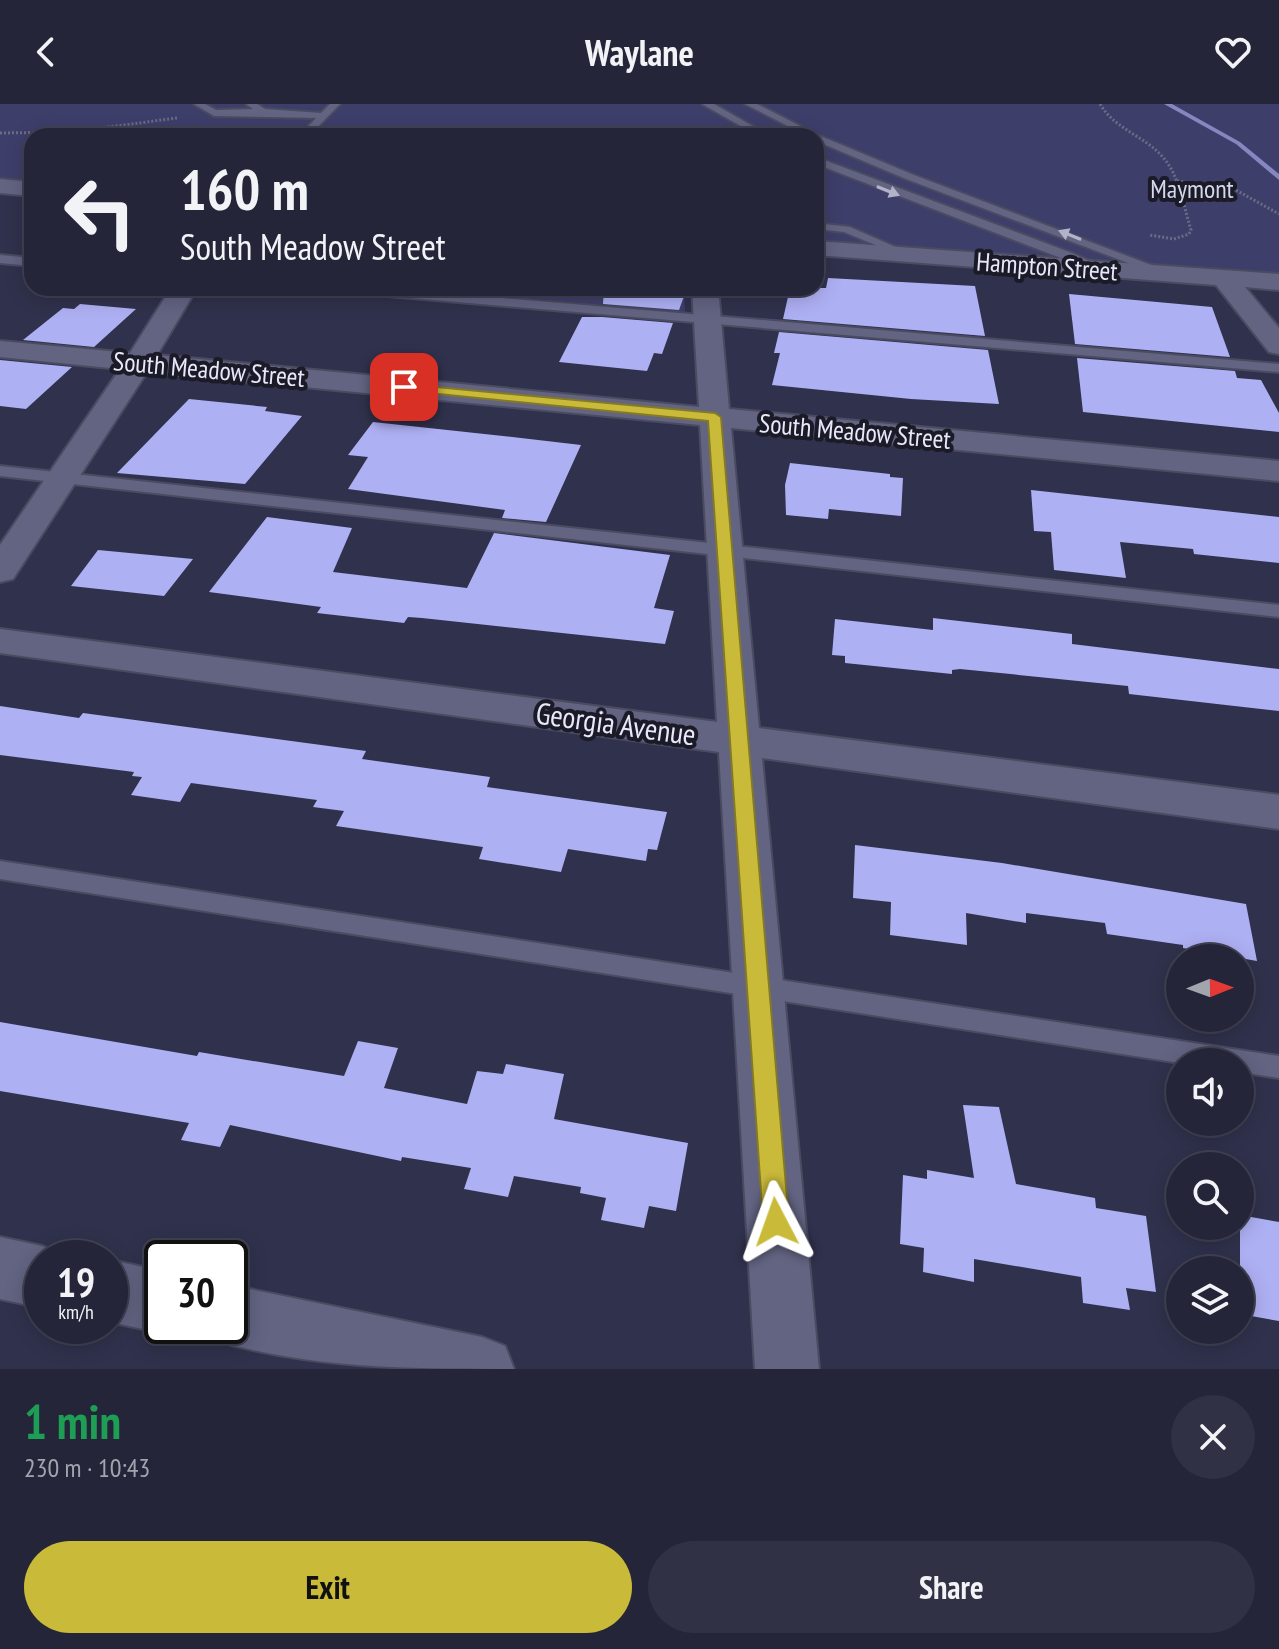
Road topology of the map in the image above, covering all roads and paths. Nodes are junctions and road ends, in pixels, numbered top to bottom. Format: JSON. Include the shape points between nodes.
{"nodes":[{"id":1,"x":199,"y":104,"type":"edge"},
{"id":2,"x":251,"y":104,"type":"edge"},
{"id":3,"x":335,"y":104,"type":"edge"},
{"id":4,"x":707,"y":104,"type":"edge"},
{"id":5,"x":750,"y":104,"type":"edge"},
{"id":6,"x":1100,"y":104,"type":"edge"},
{"id":7,"x":263,"y":112,"type":"junction"},
{"id":8,"x":214,"y":113,"type":"junction"},
{"id":9,"x":323,"y":116,"type":"junction"},
{"id":10,"x":100,"y":128,"type":"edge"},
{"id":11,"x":312,"y":128,"type":"edge"},
{"id":12,"x":750,"y":128,"type":"edge"},
{"id":13,"x":799,"y":128,"type":"edge"},
{"id":14,"x":0,"y":133,"type":"edge"},
{"id":15,"x":24,"y":133,"type":"edge"},
{"id":16,"x":824,"y":140,"type":"edge"},
{"id":17,"x":824,"y":163,"type":"edge"},
{"id":18,"x":1177,"y":181,"type":"junction"},
{"id":19,"x":0,"y":186,"type":"edge"},
{"id":20,"x":24,"y":188,"type":"edge"},
{"id":21,"x":1279,"y":214,"type":"edge"},
{"id":22,"x":824,"y":227,"type":"edge"},
{"id":23,"x":1145,"y":234,"type":"dead end"},
{"id":24,"x":824,"y":249,"type":"edge"},
{"id":25,"x":908,"y":255,"type":"junction"},
{"id":26,"x":0,"y":259,"type":"edge"},
{"id":27,"x":24,"y":261,"type":"edge"},
{"id":28,"x":1106,"y":270,"type":"junction"},
{"id":29,"x":1169,"y":274,"type":"junction"},
{"id":30,"x":1224,"y":278,"type":"junction"},
{"id":31,"x":1279,"y":282,"type":"edge"},
{"id":32,"x":179,"y":296,"type":"edge"},
{"id":33,"x":524,"y":296,"type":"edge"},
{"id":34,"x":706,"y":304,"type":"edge"},
{"id":35,"x":1279,"y":346,"type":"edge"},
{"id":36,"x":0,"y":349,"type":"edge"},
{"id":37,"x":139,"y":362,"type":"junction"},
{"id":38,"x":1279,"y":368,"type":"edge"},
{"id":39,"x":715,"y":417,"type":"junction"},
{"id":40,"x":0,"y":471,"type":"edge"},
{"id":41,"x":1279,"y":471,"type":"edge"},
{"id":42,"x":62,"y":478,"type":"junction"},
{"id":43,"x":725,"y":550,"type":"junction"},
{"id":44,"x":0,"y":571,"type":"edge"},
{"id":45,"x":1279,"y":611,"type":"edge"},
{"id":46,"x":0,"y":641,"type":"edge"},
{"id":47,"x":739,"y":740,"type":"junction"},
{"id":48,"x":1279,"y":812,"type":"edge"},
{"id":49,"x":0,"y":870,"type":"edge"},
{"id":50,"x":758,"y":987,"type":"junction"},
{"id":51,"x":1279,"y":1067,"type":"edge"},
{"id":52,"x":0,"y":1268,"type":"edge"},
{"id":53,"x":24,"y":1273,"type":"edge"},
{"id":54,"x":248,"y":1320,"type":"edge"},
{"id":55,"x":482,"y":1369,"type":"edge"},
{"id":56,"x":787,"y":1369,"type":"edge"}],
"edges":[{"from":1,"to":8,"type":"lane"},
{"from":2,"to":7,"type":"lane"},
{"from":3,"to":9,"type":"lane"},
{"from":4,"to":12,"type":"lane"},
{"from":5,"to":13,"type":"lane"},
{"from":6,"to":18,"type":"path","via":[[1115,126],[1160,155]]},
{"from":7,"to":8,"type":"lane"},
{"from":7,"to":9,"type":"lane"},
{"from":8,"to":10,"type":"path"},
{"from":9,"to":11,"type":"lane"},
{"from":14,"to":15,"type":"path"},
{"from":29,"to":16,"type":"lane","one_way":true},
{"from":17,"to":28,"type":"lane","one_way":true},
{"from":18,"to":21,"type":"path","via":[[1242,192]]},
{"from":18,"to":23,"type":"path","via":[[1189,234],[1174,239]]},
{"from":19,"to":20,"type":"street"},
{"from":22,"to":25,"type":"lane","via":[[846,229]]},
{"from":24,"to":25,"type":"street","name":"Hampton Street"},
{"from":25,"to":28,"type":"street","name":"Hampton Street"},
{"from":26,"to":27,"type":"lane"},
{"from":28,"to":29,"type":"street","name":"Hampton Street"},
{"from":29,"to":30,"type":"street","name":"Hampton Street"},
{"from":30,"to":31,"type":"street","name":"Hampton Street"},
{"from":30,"to":35,"type":"street"},
{"from":32,"to":37,"type":"street"},
{"from":33,"to":34,"type":"lane"},
{"from":34,"to":38,"type":"lane"},
{"from":34,"to":39,"type":"street"},
{"from":36,"to":37,"type":"street","name":"South Meadow Street"},
{"from":37,"to":39,"type":"street","name":"South Meadow Street"},
{"from":37,"to":42,"type":"street"},
{"from":39,"to":41,"type":"street","name":"South Meadow Street"},
{"from":39,"to":43,"type":"street"},
{"from":40,"to":42,"type":"lane"},
{"from":42,"to":43,"type":"lane"},
{"from":42,"to":44,"type":"street"},
{"from":43,"to":45,"type":"lane"},
{"from":43,"to":47,"type":"street"},
{"from":46,"to":47,"type":"street","name":"Georgia Avenue"},
{"from":47,"to":48,"type":"street","name":"Georgia Avenue"},
{"from":47,"to":50,"type":"street"},
{"from":49,"to":50,"type":"lane"},
{"from":50,"to":51,"type":"lane"},
{"from":50,"to":56,"type":"street"},
{"from":52,"to":53,"type":"street"},
{"from":54,"to":55,"type":"street"}]}
